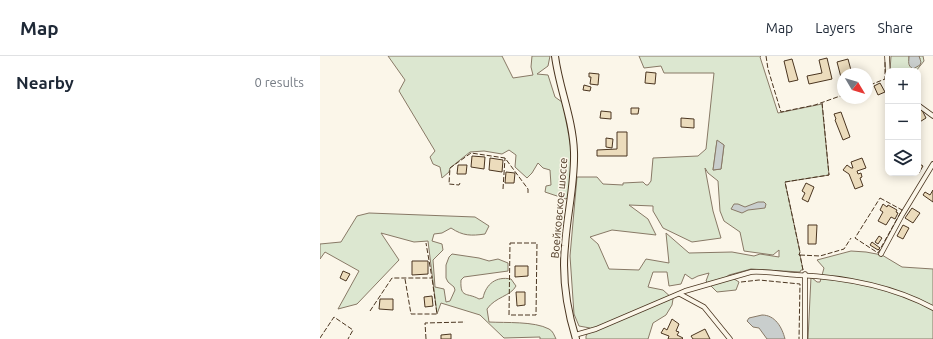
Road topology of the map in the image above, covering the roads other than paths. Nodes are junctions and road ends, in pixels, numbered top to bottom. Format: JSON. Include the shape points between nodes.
{"nodes":[{"id":1,"x":555,"y":56,"type":"edge"},
{"id":2,"x":888,"y":56,"type":"edge"},
{"id":3,"x":888,"y":68,"type":"edge"},
{"id":4,"x":921,"y":107,"type":"edge"},
{"id":5,"x":933,"y":116,"type":"edge"},
{"id":6,"x":933,"y":164,"type":"edge"},
{"id":7,"x":881,"y":254,"type":"dead end"},
{"id":8,"x":805,"y":274,"type":"junction"},
{"id":9,"x":680,"y":294,"type":"junction"},
{"id":10,"x":933,"y":308,"type":"edge"},
{"id":11,"x":576,"y":337,"type":"edge"},
{"id":12,"x":730,"y":339,"type":"edge"},
{"id":13,"x":805,"y":339,"type":"edge"}],
"edges":[{"from":1,"to":11,"type":"street","name":"Воейковское шоссе","via":[[574,151],[564,271]]},
{"from":2,"to":3,"type":"street"},
{"from":4,"to":5,"type":"street"},
{"from":6,"to":7,"type":"street"},
{"from":8,"to":9,"type":"street","via":[[751,272]]},
{"from":8,"to":10,"type":"street","via":[[880,287]]},
{"from":8,"to":13,"type":"street"},
{"from":9,"to":11,"type":"street"},
{"from":9,"to":12,"type":"street","via":[[704,307]]}]}
